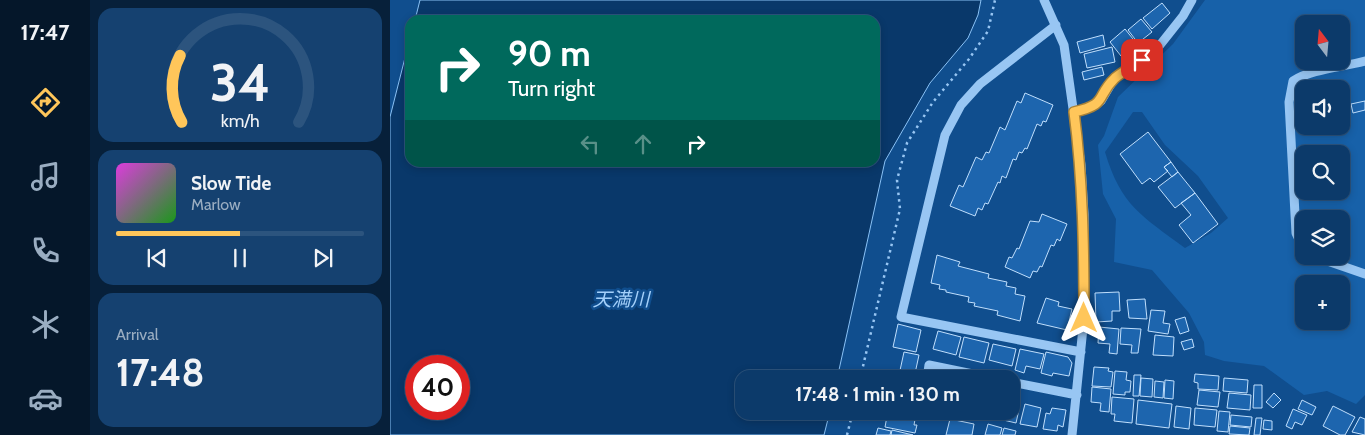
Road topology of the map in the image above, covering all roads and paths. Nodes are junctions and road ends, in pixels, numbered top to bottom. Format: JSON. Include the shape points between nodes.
{"nodes":[{"id":1,"x":995,"y":0,"type":"edge"},
{"id":2,"x":1044,"y":0,"type":"edge"},
{"id":3,"x":1192,"y":0,"type":"edge"},
{"id":4,"x":1056,"y":25,"type":"junction"},
{"id":5,"x":1365,"y":61,"type":"edge"},
{"id":6,"x":1074,"y":112,"type":"junction"},
{"id":7,"x":1295,"y":214,"type":"edge"},
{"id":8,"x":1340,"y":265,"type":"edge"},
{"id":9,"x":1365,"y":274,"type":"edge"},
{"id":10,"x":1081,"y":352,"type":"junction"},
{"id":11,"x":862,"y":370,"type":"edge"},
{"id":12,"x":928,"y":370,"type":"edge"},
{"id":13,"x":953,"y":370,"type":"edge"},
{"id":14,"x":1020,"y":384,"type":"edge"},
{"id":15,"x":1077,"y":395,"type":"junction"},
{"id":16,"x":850,"y":420,"type":"edge"},
{"id":17,"x":847,"y":435,"type":"edge"},
{"id":18,"x":1072,"y":435,"type":"edge"}],
"edges":[{"from":1,"to":11,"type":"path","via":[[988,31],[933,102],[908,143],[897,180],[900,209]]},
{"from":2,"to":4,"type":"street"},
{"from":3,"to":6,"type":"street","via":[[1156,50],[1114,79],[1100,101],[1090,108]]},
{"from":4,"to":6,"type":"street","via":[[1064,45]]},
{"from":4,"to":10,"type":"street","via":[[980,84],[961,104],[945,135],[902,317]]},
{"from":5,"to":7,"type":"street","via":[[1305,73],[1293,81],[1289,102]]},
{"from":6,"to":10,"type":"street","via":[[1084,214]]},
{"from":8,"to":9,"type":"street"},
{"from":10,"to":15,"type":"street"},
{"from":12,"to":13,"type":"street","via":[[929,365]]},
{"from":14,"to":15,"type":"street"},
{"from":15,"to":18,"type":"street"},
{"from":16,"to":17,"type":"path"}]}
